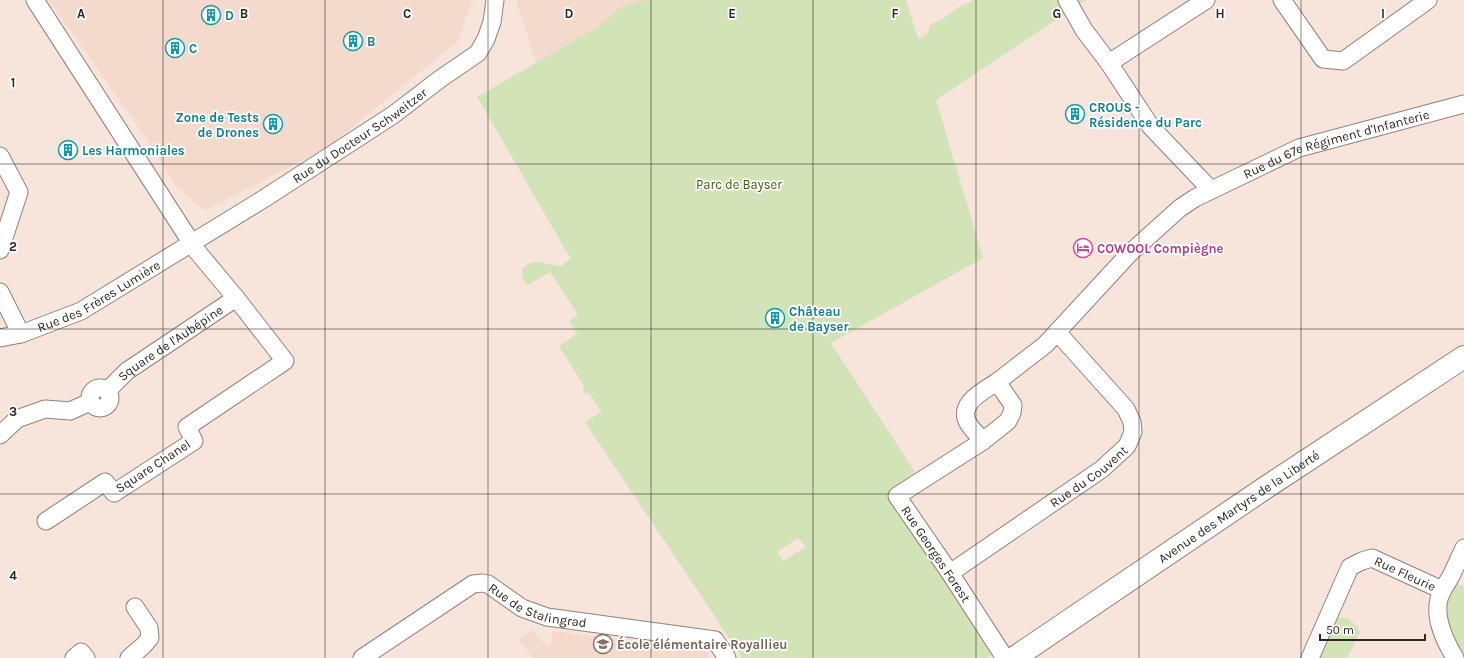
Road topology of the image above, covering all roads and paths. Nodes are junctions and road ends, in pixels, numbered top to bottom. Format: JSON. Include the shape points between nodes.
{"nodes":[{"id":1,"x":35,"y":0,"type":"edge"},
{"id":2,"x":495,"y":0,"type":"edge"},
{"id":3,"x":1067,"y":0,"type":"edge"},
{"id":4,"x":1206,"y":0,"type":"edge"},
{"id":5,"x":1282,"y":0,"type":"edge"},
{"id":6,"x":1428,"y":0,"type":"edge"},
{"id":7,"x":1109,"y":63,"type":"junction"},
{"id":8,"x":1464,"y":104,"type":"edge"},
{"id":9,"x":0,"y":156,"type":"edge"},
{"id":10,"x":1211,"y":190,"type":"junction"},
{"id":11,"x":192,"y":243,"type":"junction"},
{"id":12,"x":0,"y":250,"type":"edge"},
{"id":13,"x":0,"y":292,"type":"edge"},
{"id":14,"x":236,"y":298,"type":"junction"},
{"id":15,"x":1057,"y":332,"type":"junction"},
{"id":16,"x":21,"y":334,"type":"junction"},
{"id":17,"x":0,"y":338,"type":"edge"},
{"id":18,"x":1464,"y":357,"type":"edge"},
{"id":19,"x":997,"y":382,"type":"junction"},
{"id":20,"x":0,"y":435,"type":"edge"},
{"id":21,"x":983,"y":440,"type":"junction"},
{"id":22,"x":46,"y":521,"type":"dead end"},
{"id":23,"x":1464,"y":548,"type":"edge"},
{"id":24,"x":950,"y":573,"type":"junction"},
{"id":25,"x":1458,"y":577,"type":"edge"},
{"id":26,"x":1442,"y":590,"type":"junction"},
{"id":27,"x":136,"y":607,"type":"dead end"},
{"id":28,"x":1017,"y":657,"type":"edge"},
{"id":29,"x":74,"y":658,"type":"edge"},
{"id":30,"x":86,"y":658,"type":"edge"},
{"id":31,"x":129,"y":658,"type":"edge"},
{"id":32,"x":362,"y":658,"type":"edge"},
{"id":33,"x":727,"y":658,"type":"edge"},
{"id":34,"x":1310,"y":658,"type":"edge"},
{"id":35,"x":1455,"y":658,"type":"edge"}],
"edges":[{"from":1,"to":11,"type":"street"},
{"from":2,"to":11,"type":"street","name":"Rue du Docteur Schweitzer","via":[[490,28],[478,53],[393,115]]},
{"from":3,"to":7,"type":"street","via":[[1084,30]]},
{"from":4,"to":7,"type":"street"},
{"from":5,"to":6,"type":"street","via":[[1323,59],[1343,61]]},
{"from":7,"to":10,"type":"street","via":[[1151,127]]},
{"from":8,"to":10,"type":"street","name":"Rue du 67e Régiment d'Infanterie","via":[[1299,148]]},
{"from":9,"to":12,"type":"street","via":[[18,192]]},
{"from":10,"to":15,"type":"street","via":[[1180,208],[1130,253]]},
{"from":11,"to":14,"type":"street"},
{"from":11,"to":16,"type":"street","name":"Rue des Frères Lumière","via":[[81,311]]},
{"from":13,"to":16,"type":"street"},
{"from":14,"to":20,"type":"street","name":"Square de l'Aubépine","via":[[127,371],[107,392],[105,388],[97,388],[90,393],[90,402],[70,411],[45,409],[17,419]]},
{"from":14,"to":22,"type":"street","name":"Square Chanel","via":[[285,361],[187,427],[194,441],[114,493],[105,482]]},
{"from":15,"to":19,"type":"street","via":[[1045,345]]},
{"from":15,"to":24,"type":"street","name":"Rue du Couvent","via":[[1126,409],[1133,432],[1127,446],[1102,469]]},
{"from":16,"to":17,"type":"street","name":"Rue des Frères Lumière"},
{"from":18,"to":28,"type":"street","name":"Avenue des Martyrs de la Liberté","via":[[1265,488]]},
{"from":19,"to":21,"type":"street","name":"Rue Georges Forest","via":[[1012,405],[1012,413],[1008,422]]},
{"from":19,"to":21,"type":"street","via":[[971,400],[966,412],[967,421]]},
{"from":21,"to":24,"type":"street","name":"Rue Georges Forest","via":[[897,496]]},
{"from":23,"to":25,"type":"street","name":"Rue Fleurie"},
{"from":24,"to":28,"type":"street","name":"Rue Georges Forest"},
{"from":25,"to":26,"type":"street","name":"Rue Fleurie"},
{"from":26,"to":34,"type":"street","name":"Rue Fleurie","via":[[1372,558],[1350,567]]},
{"from":26,"to":35,"type":"street","via":[[1438,608],[1440,627]]},
{"from":27,"to":31,"type":"street","via":[[149,628],[150,638]]},
{"from":29,"to":30,"type":"street","via":[[81,652]]},
{"from":32,"to":33,"type":"street","name":"Rue de Stalingrad","via":[[473,584],[482,583],[488,584],[522,608],[547,617],[715,640]]}]}
